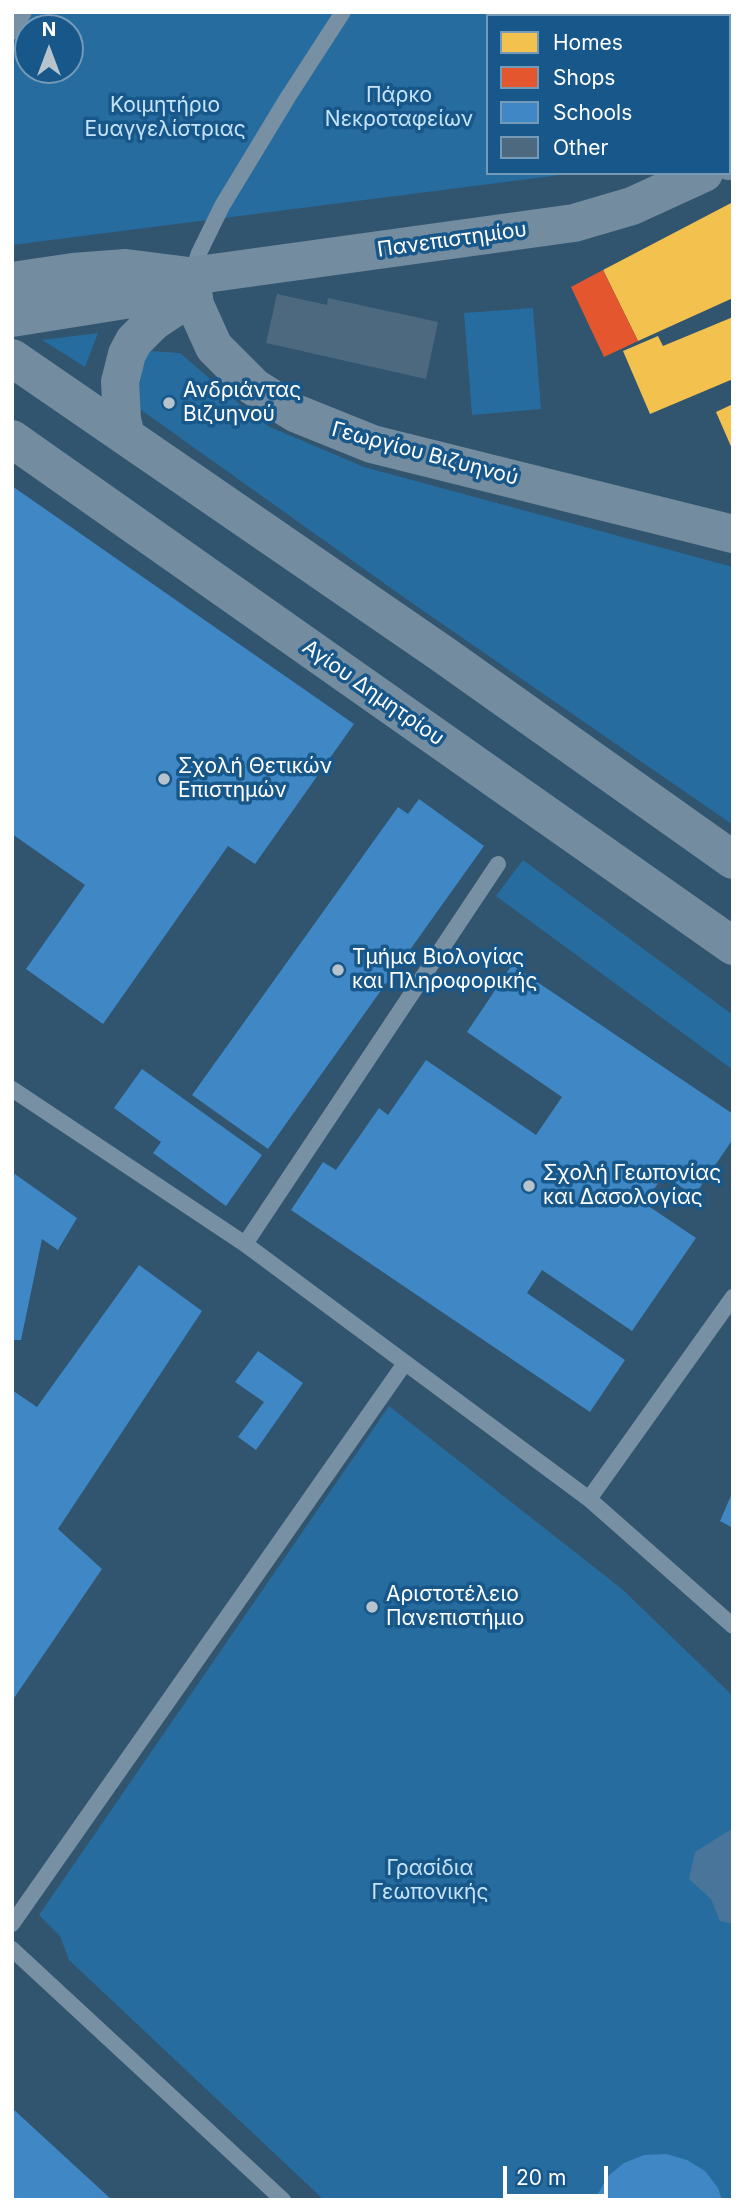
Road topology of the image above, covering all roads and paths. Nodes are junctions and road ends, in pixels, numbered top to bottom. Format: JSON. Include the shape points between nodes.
{"nodes":[{"id":1,"x":24,"y":12,"type":"edge"},
{"id":2,"x":343,"y":12,"type":"edge"},
{"id":3,"x":12,"y":32,"type":"edge"},
{"id":4,"x":700,"y":175,"type":"edge"},
{"id":5,"x":12,"y":281,"type":"edge"},
{"id":6,"x":192,"y":286,"type":"junction"},
{"id":7,"x":12,"y":318,"type":"edge"},
{"id":8,"x":12,"y":358,"type":"edge"},
{"id":9,"x":126,"y":436,"type":"junction"},
{"id":10,"x":12,"y":439,"type":"edge"},
{"id":11,"x":733,"y":534,"type":"edge"},
{"id":12,"x":733,"y":860,"type":"edge"},
{"id":13,"x":498,"y":864,"type":"dead end"},
{"id":14,"x":733,"y":946,"type":"edge"},
{"id":15,"x":12,"y":1089,"type":"edge"},
{"id":16,"x":245,"y":1244,"type":"junction"},
{"id":17,"x":733,"y":1297,"type":"edge"},
{"id":18,"x":405,"y":1363,"type":"junction"},
{"id":19,"x":589,"y":1499,"type":"junction"},
{"id":20,"x":733,"y":1626,"type":"edge"},
{"id":21,"x":12,"y":1924,"type":"edge"},
{"id":22,"x":12,"y":1949,"type":"edge"},
{"id":23,"x":283,"y":2200,"type":"edge"}],
"edges":[{"from":1,"to":3,"type":"lane"},
{"from":2,"to":6,"type":"lane","via":[[222,206],[199,253]]},
{"from":4,"to":6,"type":"main road","name":"Πανεπιστημίου","via":[[632,206],[573,223]]},
{"from":5,"to":6,"type":"main road","name":"Πανεπιστημίου","via":[[126,268]]},
{"from":6,"to":7,"type":"main road","name":"Πανεπιστημίου"},
{"from":6,"to":9,"type":"main road","via":[[146,328],[127,354],[120,382]]},
{"from":6,"to":11,"type":"main road","name":"Γεωργίου Βιζυηνού","via":[[209,338],[231,366],[295,414],[372,444]]},
{"from":8,"to":9,"type":"main road"},
{"from":9,"to":12,"type":"main road"},
{"from":10,"to":14,"type":"main road","name":"Αγίου Δημητρίου"},
{"from":13,"to":16,"type":"lane"},
{"from":15,"to":16,"type":"lane"},
{"from":16,"to":18,"type":"lane"},
{"from":17,"to":19,"type":"lane"},
{"from":18,"to":19,"type":"lane"},
{"from":18,"to":21,"type":"lane"},
{"from":19,"to":20,"type":"lane"},
{"from":22,"to":23,"type":"lane"}]}
